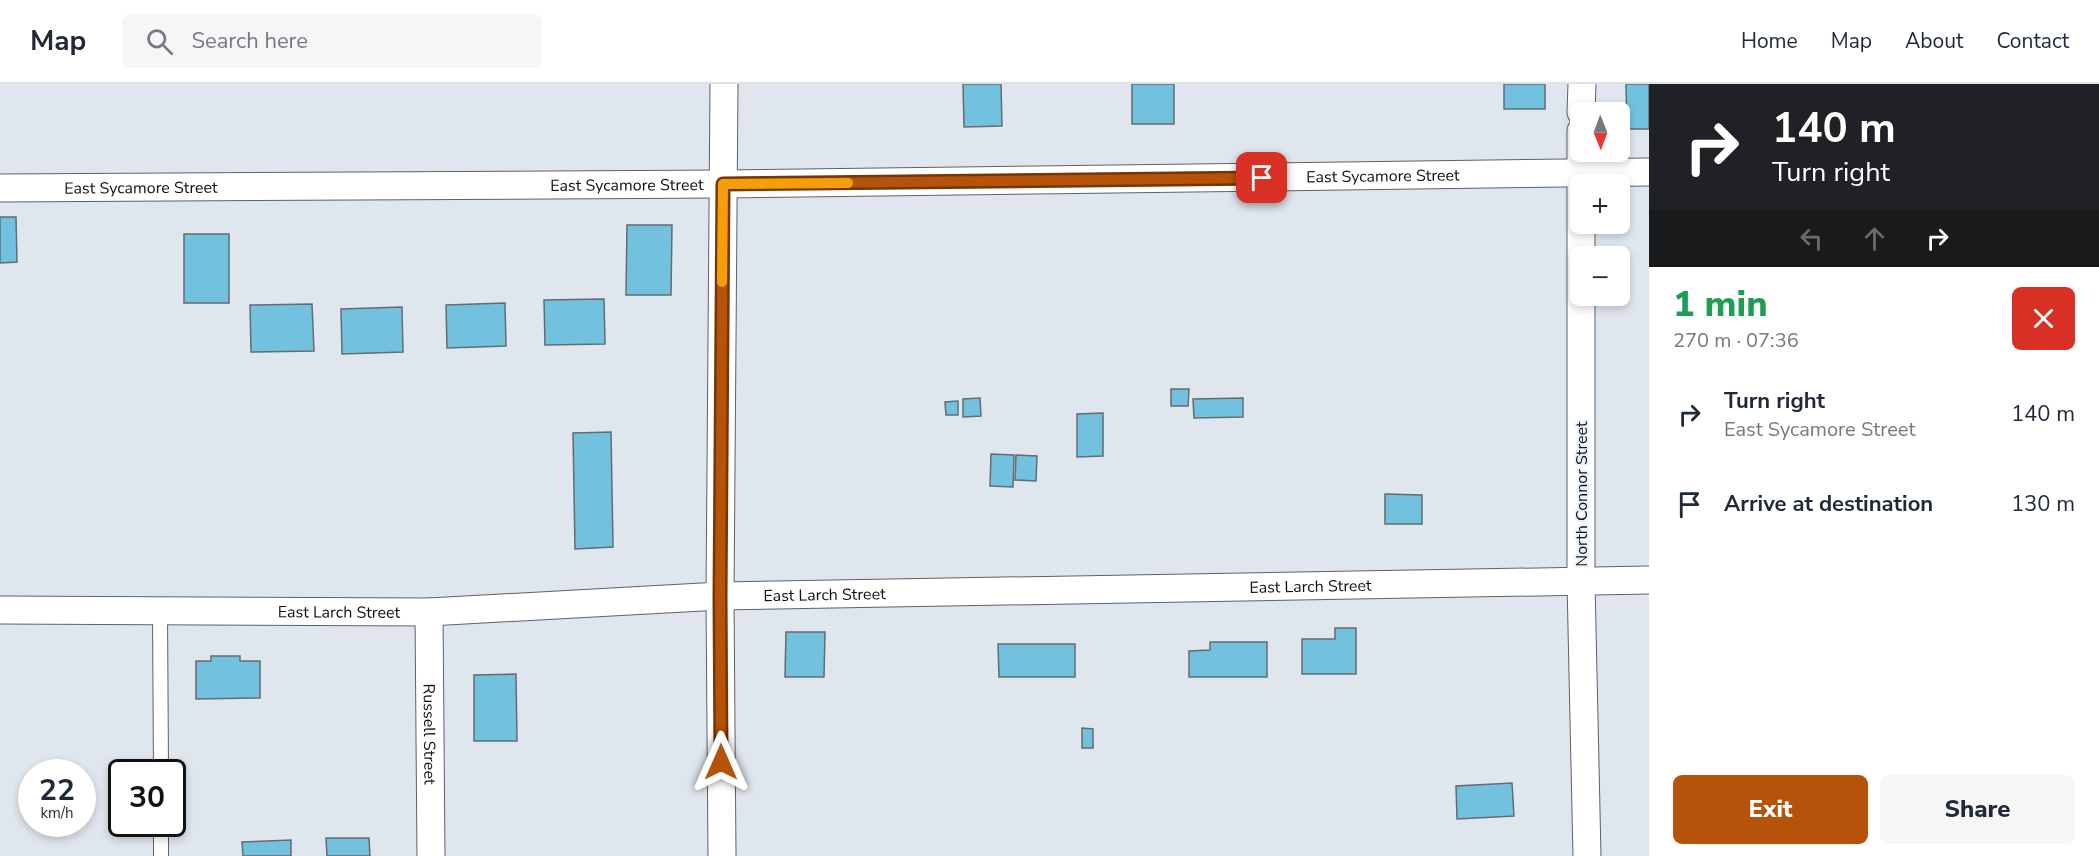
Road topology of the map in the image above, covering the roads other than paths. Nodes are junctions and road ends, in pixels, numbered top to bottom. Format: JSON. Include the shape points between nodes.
{"nodes":[{"id":1,"x":724,"y":84,"type":"edge"},
{"id":2,"x":1581,"y":84,"type":"edge"},
{"id":3,"x":1581,"y":102,"type":"edge"},
{"id":4,"x":1581,"y":162,"type":"edge"},
{"id":5,"x":1649,"y":172,"type":"edge"},
{"id":6,"x":1570,"y":174,"type":"edge"},
{"id":7,"x":1581,"y":174,"type":"joint"},
{"id":8,"x":723,"y":184,"type":"junction"},
{"id":9,"x":0,"y":188,"type":"edge"},
{"id":10,"x":1581,"y":234,"type":"edge"},
{"id":11,"x":1649,"y":580,"type":"edge"},
{"id":12,"x":1581,"y":582,"type":"junction"},
{"id":13,"x":720,"y":596,"type":"junction"},
{"id":14,"x":0,"y":610,"type":"edge"},
{"id":15,"x":160,"y":610,"type":"junction"},
{"id":16,"x":429,"y":612,"type":"junction"},
{"id":17,"x":161,"y":759,"type":"edge"},
{"id":18,"x":161,"y":837,"type":"edge"},
{"id":19,"x":161,"y":856,"type":"edge"},
{"id":20,"x":431,"y":856,"type":"edge"},
{"id":21,"x":722,"y":856,"type":"edge"},
{"id":22,"x":1587,"y":856,"type":"edge"}],
"edges":[{"from":1,"to":8,"type":"street"},
{"from":2,"to":3,"type":"street"},
{"from":4,"to":7,"type":"street","name":"North Connor Street"},
{"from":5,"to":7,"type":"street","name":"East Sycamore Street"},
{"from":6,"to":8,"type":"street","name":"East Sycamore Street"},
{"from":8,"to":9,"type":"street","name":"East Sycamore Street"},
{"from":8,"to":13,"type":"street"},
{"from":10,"to":12,"type":"street","name":"North Connor Street"},
{"from":11,"to":12,"type":"street","name":"East Larch Street"},
{"from":12,"to":13,"type":"street","name":"East Larch Street"},
{"from":12,"to":22,"type":"street","name":"North Connor Street"},
{"from":13,"to":16,"type":"street","name":"East Larch Street"},
{"from":13,"to":21,"type":"street"},
{"from":14,"to":15,"type":"street","name":"East Larch Street"},
{"from":15,"to":16,"type":"street","name":"East Larch Street"},
{"from":15,"to":17,"type":"lane"},
{"from":16,"to":20,"type":"street","name":"Russell Street"},
{"from":18,"to":19,"type":"lane"}]}
